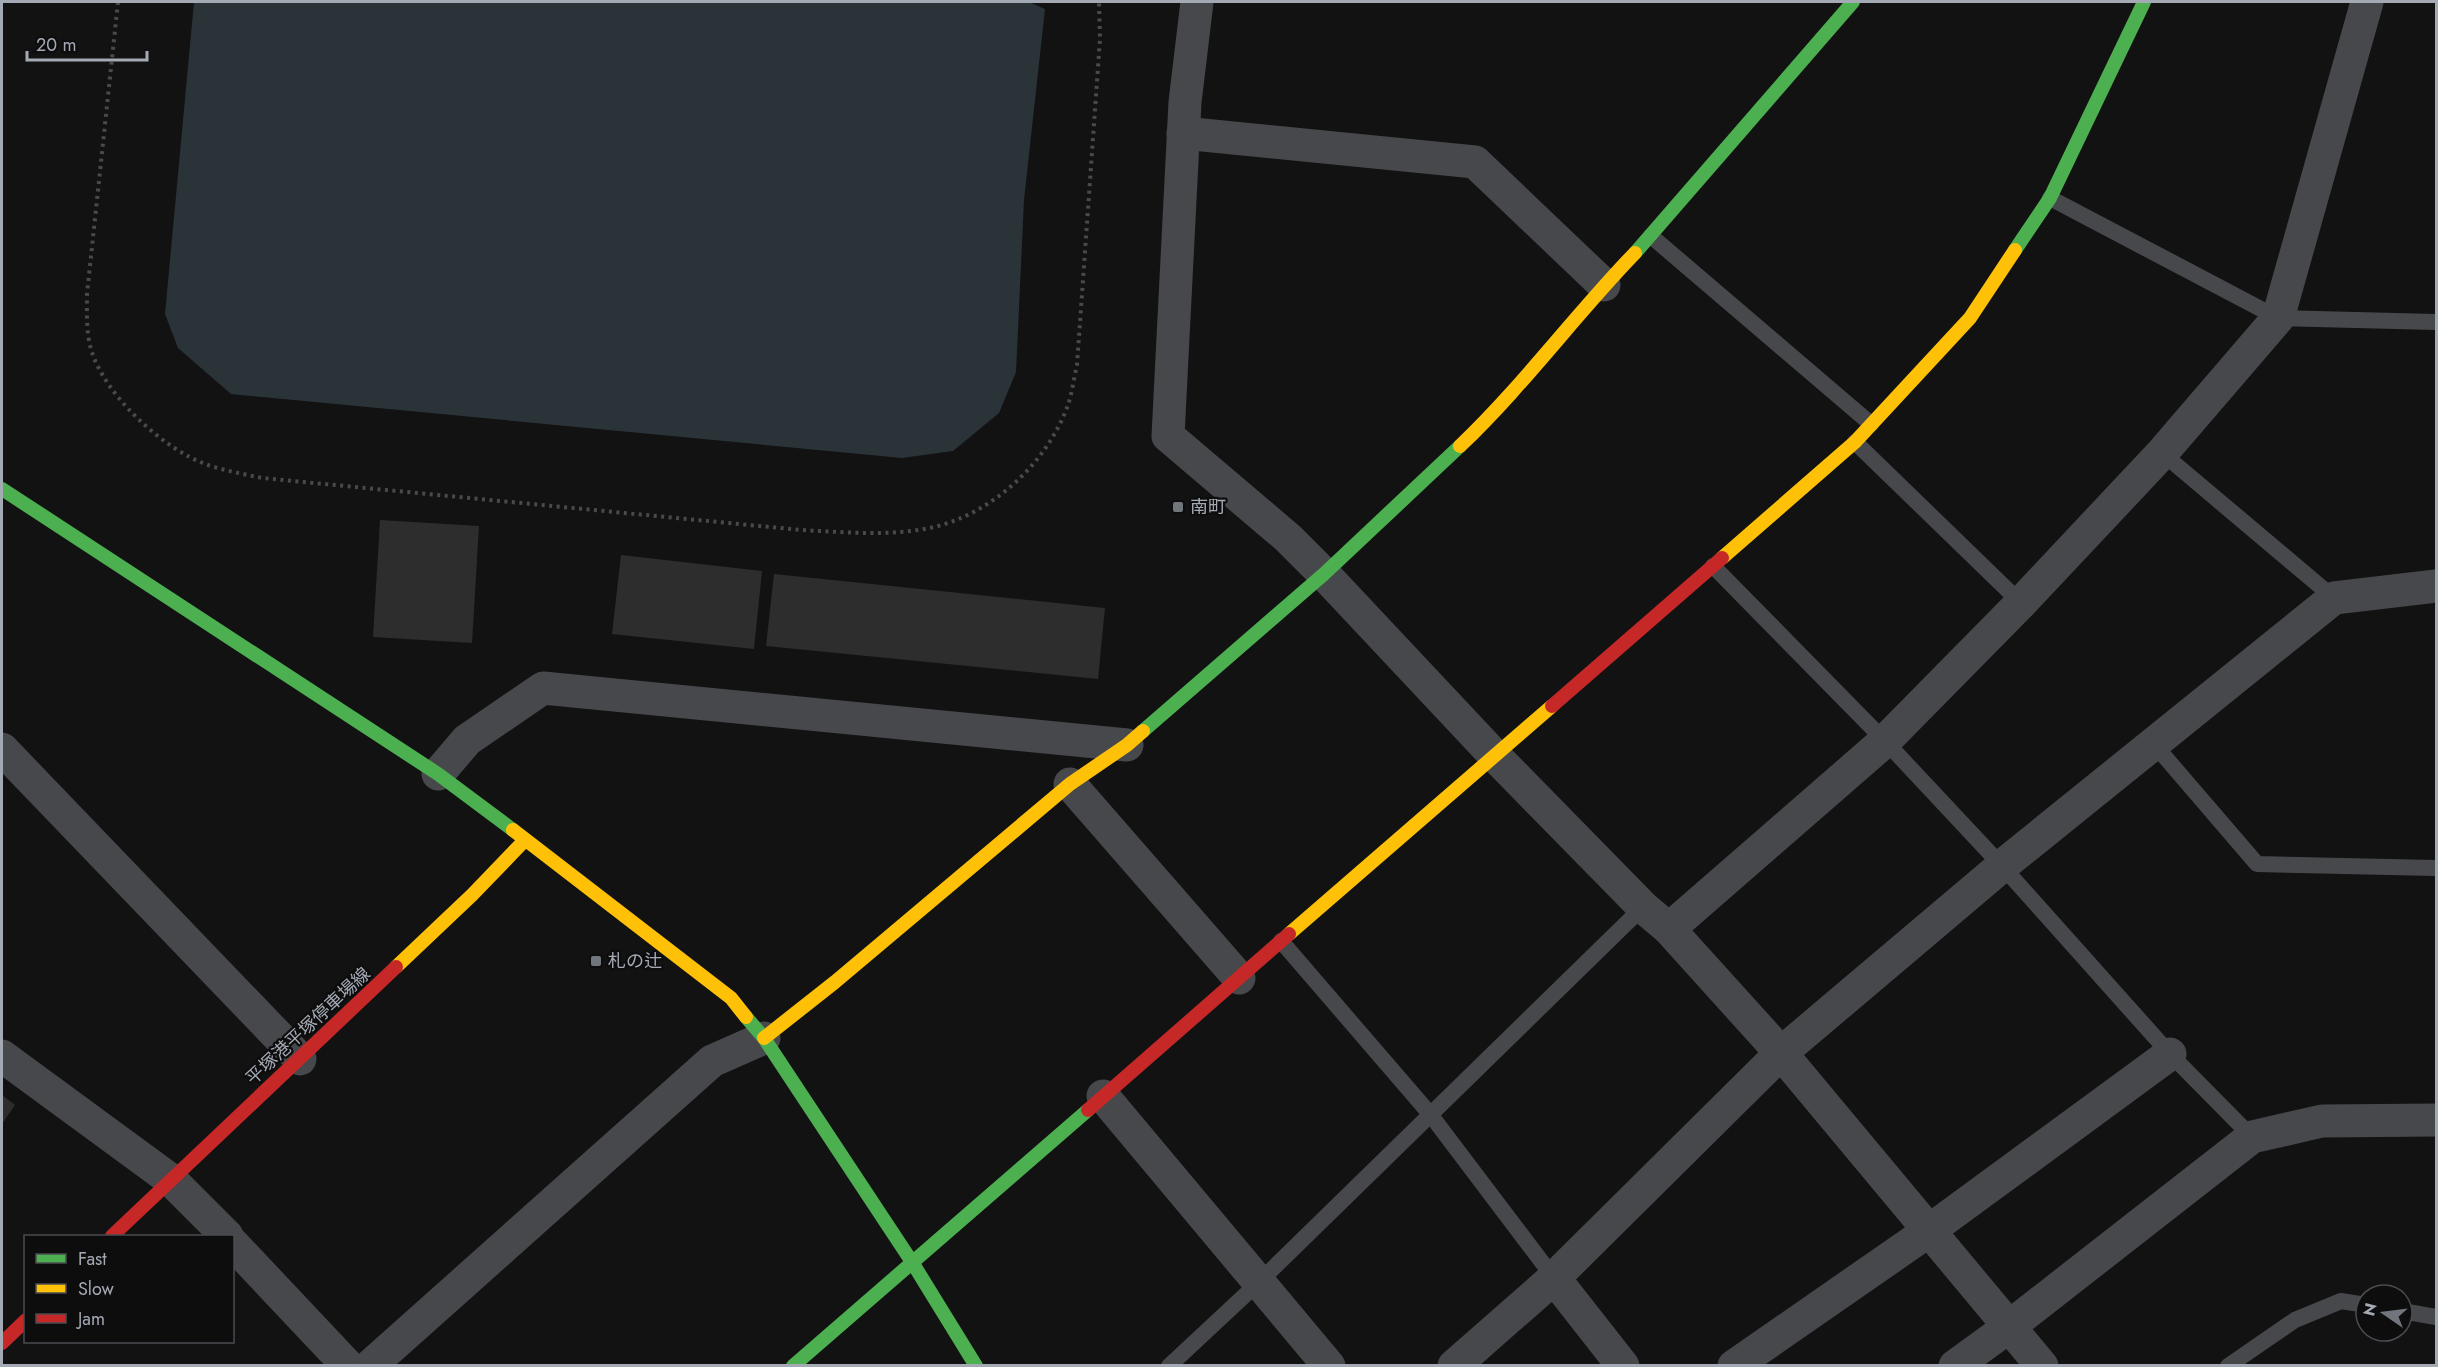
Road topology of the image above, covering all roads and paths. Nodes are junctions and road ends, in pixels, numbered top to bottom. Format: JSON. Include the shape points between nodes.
{"nodes":[{"id":1,"x":118,"y":2,"type":"edge"},
{"id":2,"x":1099,"y":2,"type":"edge"},
{"id":3,"x":1197,"y":2,"type":"edge"},
{"id":4,"x":1853,"y":2,"type":"edge"},
{"id":5,"x":2144,"y":2,"type":"edge"},
{"id":6,"x":2367,"y":2,"type":"edge"},
{"id":7,"x":1183,"y":133,"type":"junction"},
{"id":8,"x":2049,"y":198,"type":"junction"},
{"id":9,"x":1651,"y":236,"type":"junction"},
{"id":10,"x":1604,"y":285,"type":"junction"},
{"id":11,"x":2278,"y":318,"type":"junction"},
{"id":12,"x":2436,"y":322,"type":"edge"},
{"id":13,"x":1871,"y":424,"type":"junction"},
{"id":14,"x":1855,"y":442,"type":"junction"},
{"id":15,"x":2162,"y":453,"type":"junction"},
{"id":16,"x":2,"y":489,"type":"edge"},
{"id":17,"x":1713,"y":566,"type":"junction"},
{"id":18,"x":1324,"y":574,"type":"junction"},
{"id":19,"x":2436,"y":586,"type":"edge"},
{"id":20,"x":2334,"y":598,"type":"junction"},
{"id":21,"x":2021,"y":603,"type":"junction"},
{"id":22,"x":1886,"y":741,"type":"junction"},
{"id":23,"x":2154,"y":743,"type":"junction"},
{"id":24,"x":1127,"y":745,"type":"junction"},
{"id":25,"x":2,"y":749,"type":"edge"},
{"id":26,"x":1494,"y":755,"type":"junction"},
{"id":27,"x":438,"y":774,"type":"junction"},
{"id":28,"x":1070,"y":784,"type":"junction"},
{"id":29,"x":525,"y":840,"type":"junction"},
{"id":30,"x":2002,"y":866,"type":"junction"},
{"id":31,"x":2436,"y":868,"type":"edge"},
{"id":32,"x":1643,"y":907,"type":"junction"},
{"id":33,"x":1669,"y":930,"type":"junction"},
{"id":34,"x":1281,"y":941,"type":"junction"},
{"id":35,"x":1239,"y":978,"type":"junction"},
{"id":36,"x":764,"y":1038,"type":"junction"},
{"id":37,"x":1781,"y":1053,"type":"junction"},
{"id":38,"x":2170,"y":1054,"type":"junction"},
{"id":39,"x":2,"y":1056,"type":"edge"},
{"id":40,"x":300,"y":1059,"type":"junction"},
{"id":41,"x":1103,"y":1096,"type":"junction"},
{"id":42,"x":1430,"y":1114,"type":"junction"},
{"id":43,"x":2436,"y":1120,"type":"edge"},
{"id":44,"x":2252,"y":1137,"type":"junction"},
{"id":45,"x":171,"y":1180,"type":"junction"},
{"id":46,"x":1930,"y":1230,"type":"junction"},
{"id":47,"x":113,"y":1235,"type":"edge"},
{"id":48,"x":226,"y":1235,"type":"edge"},
{"id":49,"x":234,"y":1245,"type":"edge"},
{"id":50,"x":912,"y":1262,"type":"junction"},
{"id":51,"x":1554,"y":1278,"type":"junction"},
{"id":52,"x":1258,"y":1283,"type":"junction"},
{"id":53,"x":2354,"y":1303,"type":"edge"},
{"id":54,"x":2414,"y":1313,"type":"edge"},
{"id":55,"x":2436,"y":1317,"type":"edge"},
{"id":56,"x":24,"y":1322,"type":"edge"},
{"id":57,"x":2010,"y":1326,"type":"junction"},
{"id":58,"x":2,"y":1343,"type":"edge"},
{"id":59,"x":348,"y":1365,"type":"edge"},
{"id":60,"x":370,"y":1365,"type":"edge"},
{"id":61,"x":793,"y":1365,"type":"edge"},
{"id":62,"x":976,"y":1365,"type":"edge"},
{"id":63,"x":1169,"y":1365,"type":"edge"},
{"id":64,"x":1329,"y":1365,"type":"edge"},
{"id":65,"x":1454,"y":1365,"type":"edge"},
{"id":66,"x":1623,"y":1365,"type":"edge"},
{"id":67,"x":1734,"y":1365,"type":"edge"},
{"id":68,"x":1955,"y":1365,"type":"edge"},
{"id":69,"x":2042,"y":1365,"type":"edge"},
{"id":70,"x":2228,"y":1365,"type":"edge"}],
"edges":[{"from":1,"to":2,"type":"path","via":[[87,294],[87,331],[99,370],[139,421],[160,438],[207,465],[262,478],[867,534],[934,527],[964,517],[994,499],[1025,474],[1048,445],[1068,405],[1077,365],[1100,39]]},
{"from":3,"to":7,"type":"street"},
{"from":4,"to":9,"type":"street"},
{"from":5,"to":8,"type":"street"},
{"from":6,"to":11,"type":"street"},
{"from":7,"to":10,"type":"street","via":[[1475,162]]},
{"from":7,"to":18,"type":"street","via":[[1168,436],[1288,538]]},
{"from":8,"to":11,"type":"lane"},
{"from":8,"to":13,"type":"street","via":[[1970,318]]},
{"from":9,"to":10,"type":"street"},
{"from":9,"to":13,"type":"lane"},
{"from":10,"to":18,"type":"street","via":[[1486,421]]},
{"from":11,"to":12,"type":"lane"},
{"from":11,"to":15,"type":"street"},
{"from":13,"to":14,"type":"street"},
{"from":14,"to":17,"type":"street"},
{"from":14,"to":21,"type":"lane"},
{"from":15,"to":20,"type":"lane"},
{"from":15,"to":21,"type":"street"},
{"from":16,"to":27,"type":"street"},
{"from":17,"to":22,"type":"lane"},
{"from":17,"to":26,"type":"street"},
{"from":18,"to":24,"type":"street"},
{"from":18,"to":26,"type":"street"},
{"from":19,"to":20,"type":"street"},
{"from":20,"to":23,"type":"street"},
{"from":21,"to":22,"type":"street"},
{"from":22,"to":30,"type":"lane"},
{"from":22,"to":33,"type":"street"},
{"from":23,"to":30,"type":"street"},
{"from":23,"to":31,"type":"lane","via":[[2257,864]]},
{"from":24,"to":27,"type":"street","via":[[543,688],[467,740]]},
{"from":24,"to":28,"type":"street"},
{"from":25,"to":40,"type":"street"},
{"from":26,"to":32,"type":"street"},
{"from":26,"to":34,"type":"street"},
{"from":27,"to":29,"type":"street"},
{"from":28,"to":35,"type":"street"},
{"from":28,"to":36,"type":"street"},
{"from":29,"to":36,"type":"street","via":[[731,998]]},
{"from":29,"to":40,"type":"street","name":"平塚港平塚停車場線","via":[[472,896]]},
{"from":30,"to":37,"type":"street"},
{"from":30,"to":38,"type":"lane"},
{"from":32,"to":33,"type":"street"},
{"from":32,"to":42,"type":"lane"},
{"from":33,"to":37,"type":"street"},
{"from":34,"to":35,"type":"street"},
{"from":34,"to":42,"type":"lane"},
{"from":35,"to":41,"type":"street"},
{"from":36,"to":50,"type":"street"},
{"from":36,"to":60,"type":"street","via":[[712,1061]]},
{"from":37,"to":46,"type":"street"},
{"from":37,"to":51,"type":"street"},
{"from":38,"to":44,"type":"lane"},
{"from":38,"to":46,"type":"street"},
{"from":39,"to":45,"type":"street"},
{"from":40,"to":45,"type":"street","name":"平塚港平塚停車場線"},
{"from":41,"to":50,"type":"street"},
{"from":41,"to":52,"type":"street"},
{"from":42,"to":51,"type":"lane"},
{"from":42,"to":52,"type":"lane"},
{"from":43,"to":44,"type":"street","via":[[2322,1121]]},
{"from":44,"to":57,"type":"street"},
{"from":45,"to":47,"type":"street","name":"平塚港平塚停車場線"},
{"from":45,"to":48,"type":"street"},
{"from":46,"to":57,"type":"street"},
{"from":46,"to":67,"type":"street"},
{"from":49,"to":59,"type":"street"},
{"from":50,"to":61,"type":"street"},
{"from":50,"to":62,"type":"street"},
{"from":51,"to":65,"type":"street"},
{"from":51,"to":66,"type":"street"},
{"from":52,"to":63,"type":"lane"},
{"from":52,"to":64,"type":"street"},
{"from":53,"to":70,"type":"lane","via":[[2341,1301],[2295,1320]]},
{"from":54,"to":55,"type":"lane"},
{"from":56,"to":58,"type":"street"},
{"from":57,"to":68,"type":"street"},
{"from":57,"to":69,"type":"street"}]}
